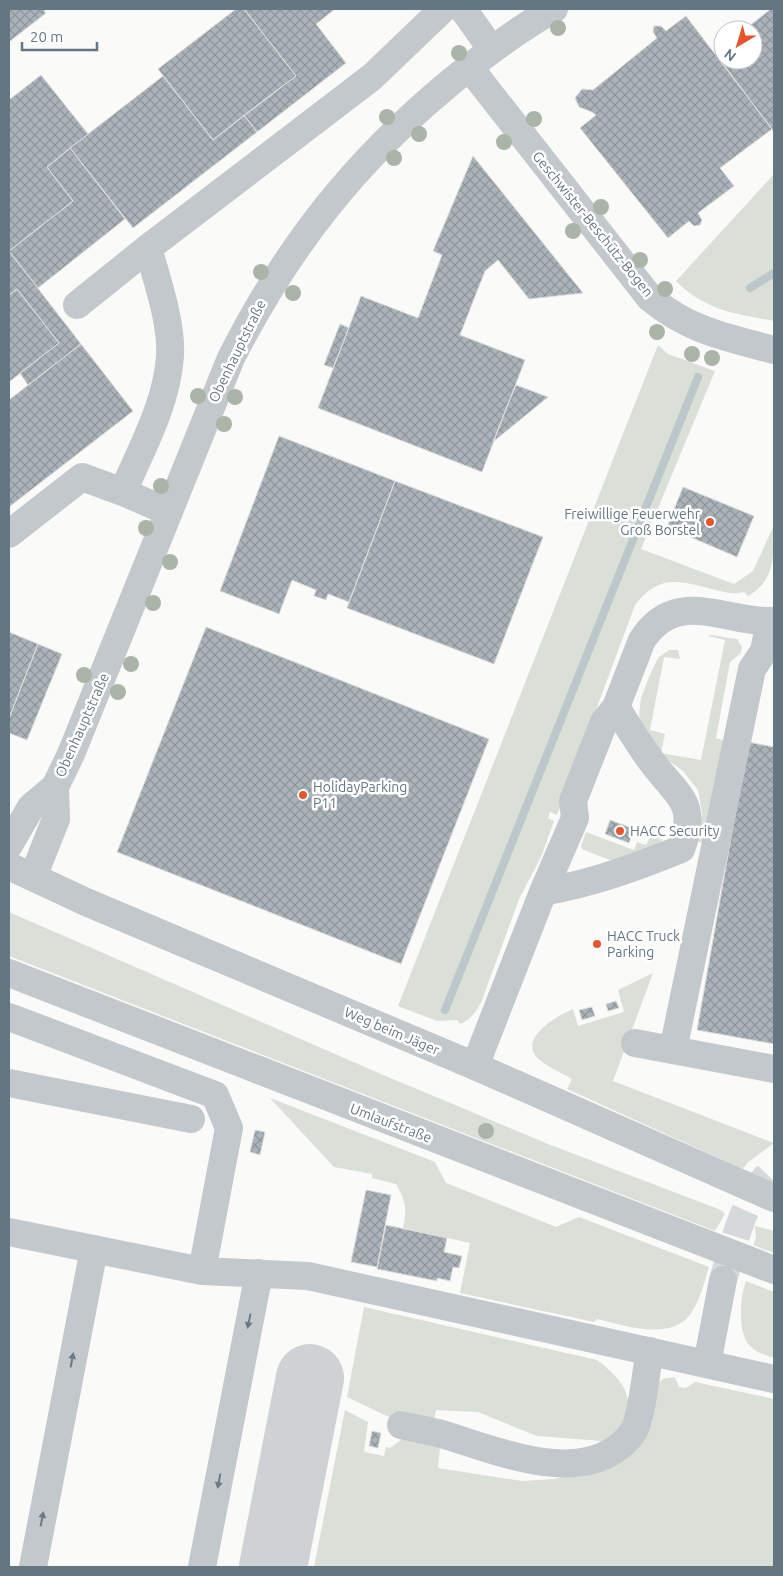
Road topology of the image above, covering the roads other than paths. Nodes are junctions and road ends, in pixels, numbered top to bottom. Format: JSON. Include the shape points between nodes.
{"nodes":[{"id":1,"x":443,"y":9,"type":"edge"},
{"id":2,"x":462,"y":9,"type":"edge"},
{"id":3,"x":554,"y":9,"type":"edge"},
{"id":4,"x":492,"y":50,"type":"junction"},
{"id":5,"x":469,"y":67,"type":"junction"},
{"id":6,"x":148,"y":248,"type":"junction"},
{"id":7,"x":77,"y":306,"type":"dead end"},
{"id":8,"x":774,"y":350,"type":"edge"},
{"id":9,"x":122,"y":492,"type":"junction"},
{"id":10,"x":169,"y":512,"type":"junction"},
{"id":11,"x":9,"y":534,"type":"edge"},
{"id":12,"x":772,"y":621,"type":"edge"},
{"id":13,"x":616,"y":707,"type":"junction"},
{"id":14,"x":55,"y":787,"type":"junction"},
{"id":15,"x":9,"y":845,"type":"edge"},
{"id":16,"x":21,"y":872,"type":"edge"},
{"id":17,"x":543,"y":892,"type":"junction"},
{"id":18,"x":9,"y":973,"type":"edge"},
{"id":19,"x":9,"y":1017,"type":"edge"},
{"id":20,"x":635,"y":1043,"type":"dead end"},
{"id":21,"x":673,"y":1050,"type":"junction"},
{"id":22,"x":475,"y":1066,"type":"junction"},
{"id":23,"x":774,"y":1069,"type":"edge"},
{"id":24,"x":9,"y":1082,"type":"edge"},
{"id":25,"x":192,"y":1118,"type":"dead end"},
{"id":26,"x":774,"y":1198,"type":"edge"},
{"id":27,"x":9,"y":1232,"type":"edge"},
{"id":28,"x":94,"y":1249,"type":"junction"},
{"id":29,"x":774,"y":1270,"type":"edge"},
{"id":30,"x":202,"y":1271,"type":"junction"},
{"id":31,"x":259,"y":1274,"type":"junction"},
{"id":32,"x":723,"y":1280,"type":"tunnel mouth"},
{"id":33,"x":650,"y":1351,"type":"junction"},
{"id":34,"x":707,"y":1364,"type":"junction"},
{"id":35,"x":774,"y":1379,"type":"edge"},
{"id":36,"x":400,"y":1425,"type":"dead end"},
{"id":37,"x":33,"y":1567,"type":"edge"},
{"id":38,"x":202,"y":1567,"type":"edge"}],
"edges":[{"from":1,"to":6,"type":"street","via":[[372,76]]},
{"from":2,"to":4,"type":"street"},
{"from":3,"to":4,"type":"street","name":"Obenhauptstraße"},
{"from":4,"to":5,"type":"street","name":"Obenhauptstraße"},
{"from":5,"to":8,"type":"street","name":"Geschwister-Beschütz-Bogen","via":[[650,298],[684,323]]},
{"from":5,"to":10,"type":"street","name":"Obenhauptstraße","via":[[416,111],[360,165],[321,211],[282,267],[231,358]]},
{"from":6,"to":7,"type":"street"},
{"from":6,"to":9,"type":"street","via":[[164,306],[170,355],[166,384],[157,412]]},
{"from":9,"to":10,"type":"street"},
{"from":9,"to":11,"type":"street","via":[[82,477]]},
{"from":10,"to":14,"type":"street","name":"Obenhauptstraße","via":[[100,686]]},
{"from":12,"to":13,"type":"street","via":[[692,610],[675,612],[658,620],[642,640]]},
{"from":12,"to":21,"type":"street","via":[[764,651],[752,669]]},
{"from":13,"to":17,"type":"street","via":[[618,730],[588,807],[575,818]]},
{"from":13,"to":17,"type":"street","via":[[638,744],[679,792],[685,804],[687,830],[681,849],[614,876],[581,886]]},
{"from":14,"to":15,"type":"street","name":"Obenhauptstraße","via":[[31,807]]},
{"from":14,"to":16,"type":"street","name":"Obenhauptstraße","via":[[56,820]]},
{"from":16,"to":22,"type":"street","name":"Weg beim Jäger"},
{"from":17,"to":22,"type":"street"},
{"from":18,"to":29,"type":"street","name":"Umlaufstraße"},
{"from":19,"to":30,"type":"street","via":[[215,1095],[229,1128]]},
{"from":20,"to":21,"type":"street"},
{"from":21,"to":23,"type":"street"},
{"from":22,"to":26,"type":"street","name":"Weg beim Jäger"},
{"from":24,"to":25,"type":"street"},
{"from":27,"to":28,"type":"street"},
{"from":28,"to":30,"type":"street"},
{"from":37,"to":28,"type":"street","one_way":true},
{"from":30,"to":31,"type":"street"},
{"from":31,"to":33,"type":"street","via":[[308,1276]]},
{"from":31,"to":38,"type":"street","one_way":true},
{"from":32,"to":34,"type":"street"},
{"from":33,"to":34,"type":"street"},
{"from":33,"to":36,"type":"street","via":[[635,1427],[622,1445],[602,1458],[544,1462],[498,1454],[438,1433]]},
{"from":34,"to":35,"type":"street"}]}
